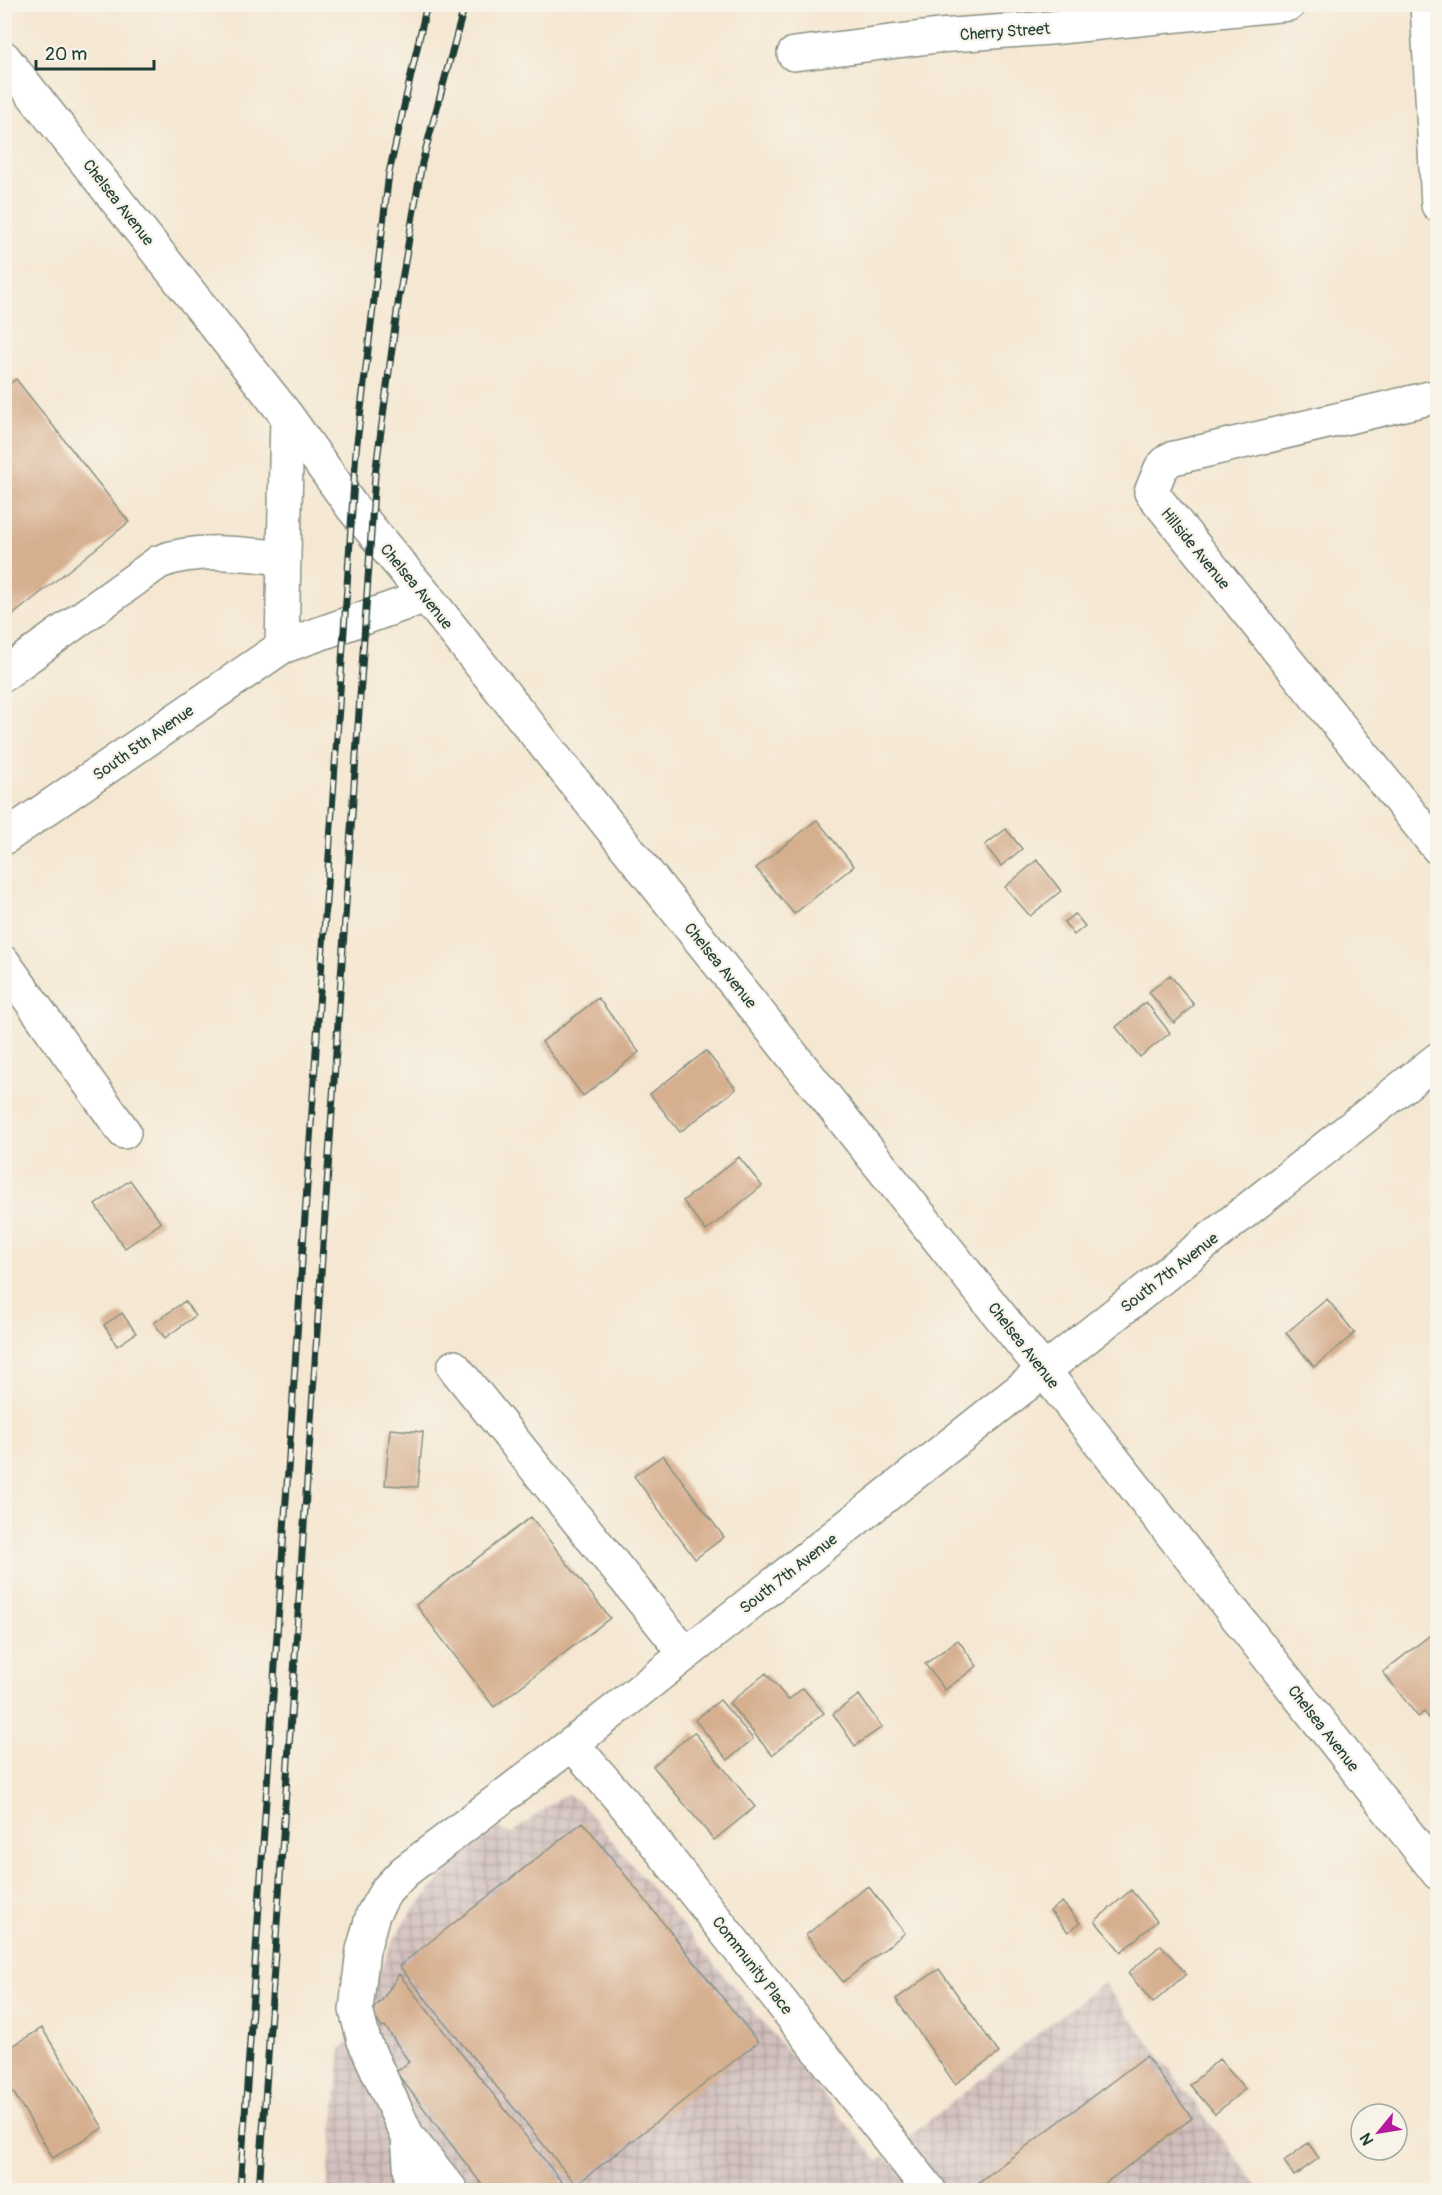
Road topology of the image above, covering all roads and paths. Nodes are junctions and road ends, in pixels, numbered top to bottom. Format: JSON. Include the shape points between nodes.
{"nodes":[{"id":1,"x":1288,"y":4,"type":"edge"},
{"id":2,"x":1427,"y":4,"type":"edge"},
{"id":3,"x":794,"y":54,"type":"dead end"},
{"id":4,"x":4,"y":58,"type":"edge"},
{"id":5,"x":1437,"y":205,"type":"edge"},
{"id":6,"x":1437,"y":396,"type":"edge"},
{"id":7,"x":287,"y":416,"type":"junction"},
{"id":8,"x":284,"y":558,"type":"junction"},
{"id":9,"x":426,"y":596,"type":"junction"},
{"id":10,"x":282,"y":647,"type":"junction"},
{"id":11,"x":4,"y":674,"type":"edge"},
{"id":12,"x":4,"y":837,"type":"edge"},
{"id":13,"x":1437,"y":848,"type":"edge"},
{"id":14,"x":4,"y":963,"type":"edge"},
{"id":15,"x":1437,"y":1059,"type":"edge"},
{"id":16,"x":124,"y":1132,"type":"dead end"},
{"id":17,"x":454,"y":1367,"type":"dead end"},
{"id":18,"x":1044,"y":1371,"type":"junction"},
{"id":19,"x":686,"y":1653,"type":"junction"},
{"id":20,"x":572,"y":1744,"type":"junction"},
{"id":21,"x":1437,"y":1873,"type":"edge"},
{"id":22,"x":408,"y":2137,"type":"junction"},
{"id":23,"x":412,"y":2190,"type":"edge"},
{"id":24,"x":451,"y":2190,"type":"edge"},
{"id":25,"x":929,"y":2190,"type":"edge"}],
"edges":[{"from":1,"to":3,"type":"street","name":"Cherry Street","via":[[938,36]]},
{"from":2,"to":5,"type":"street"},
{"from":4,"to":7,"type":"street","name":"Chelsea Avenue"},
{"from":6,"to":13,"type":"street","name":"Hillside Avenue","via":[[1170,459],[1161,468],[1151,492]]},
{"from":7,"to":8,"type":"street"},
{"from":7,"to":9,"type":"street","name":"Chelsea Avenue","via":[[352,507]]},
{"from":8,"to":10,"type":"street"},
{"from":8,"to":11,"type":"street","via":[[187,555],[159,562]]},
{"from":9,"to":10,"type":"street","name":"South 5th Avenue"},
{"from":9,"to":18,"type":"street","name":"Chelsea Avenue"},
{"from":10,"to":12,"type":"street","name":"South 5th Avenue"},
{"from":14,"to":16,"type":"street"},
{"from":15,"to":18,"type":"street","name":"South 7th Avenue"},
{"from":17,"to":19,"type":"street"},
{"from":18,"to":19,"type":"street","name":"South 7th Avenue"},
{"from":18,"to":21,"type":"street","name":"Chelsea Avenue"},
{"from":19,"to":20,"type":"street","name":"South 7th Avenue"},
{"from":20,"to":22,"type":"street","name":"South 7th Avenue","via":[[404,1872],[373,1914],[363,1950],[356,2010],[371,2059]]},
{"from":20,"to":25,"type":"street","name":"Community Place","via":[[624,1803]]},
{"from":22,"to":23,"type":"street","name":"South 7th Avenue"},
{"from":22,"to":24,"type":"street"}]}
